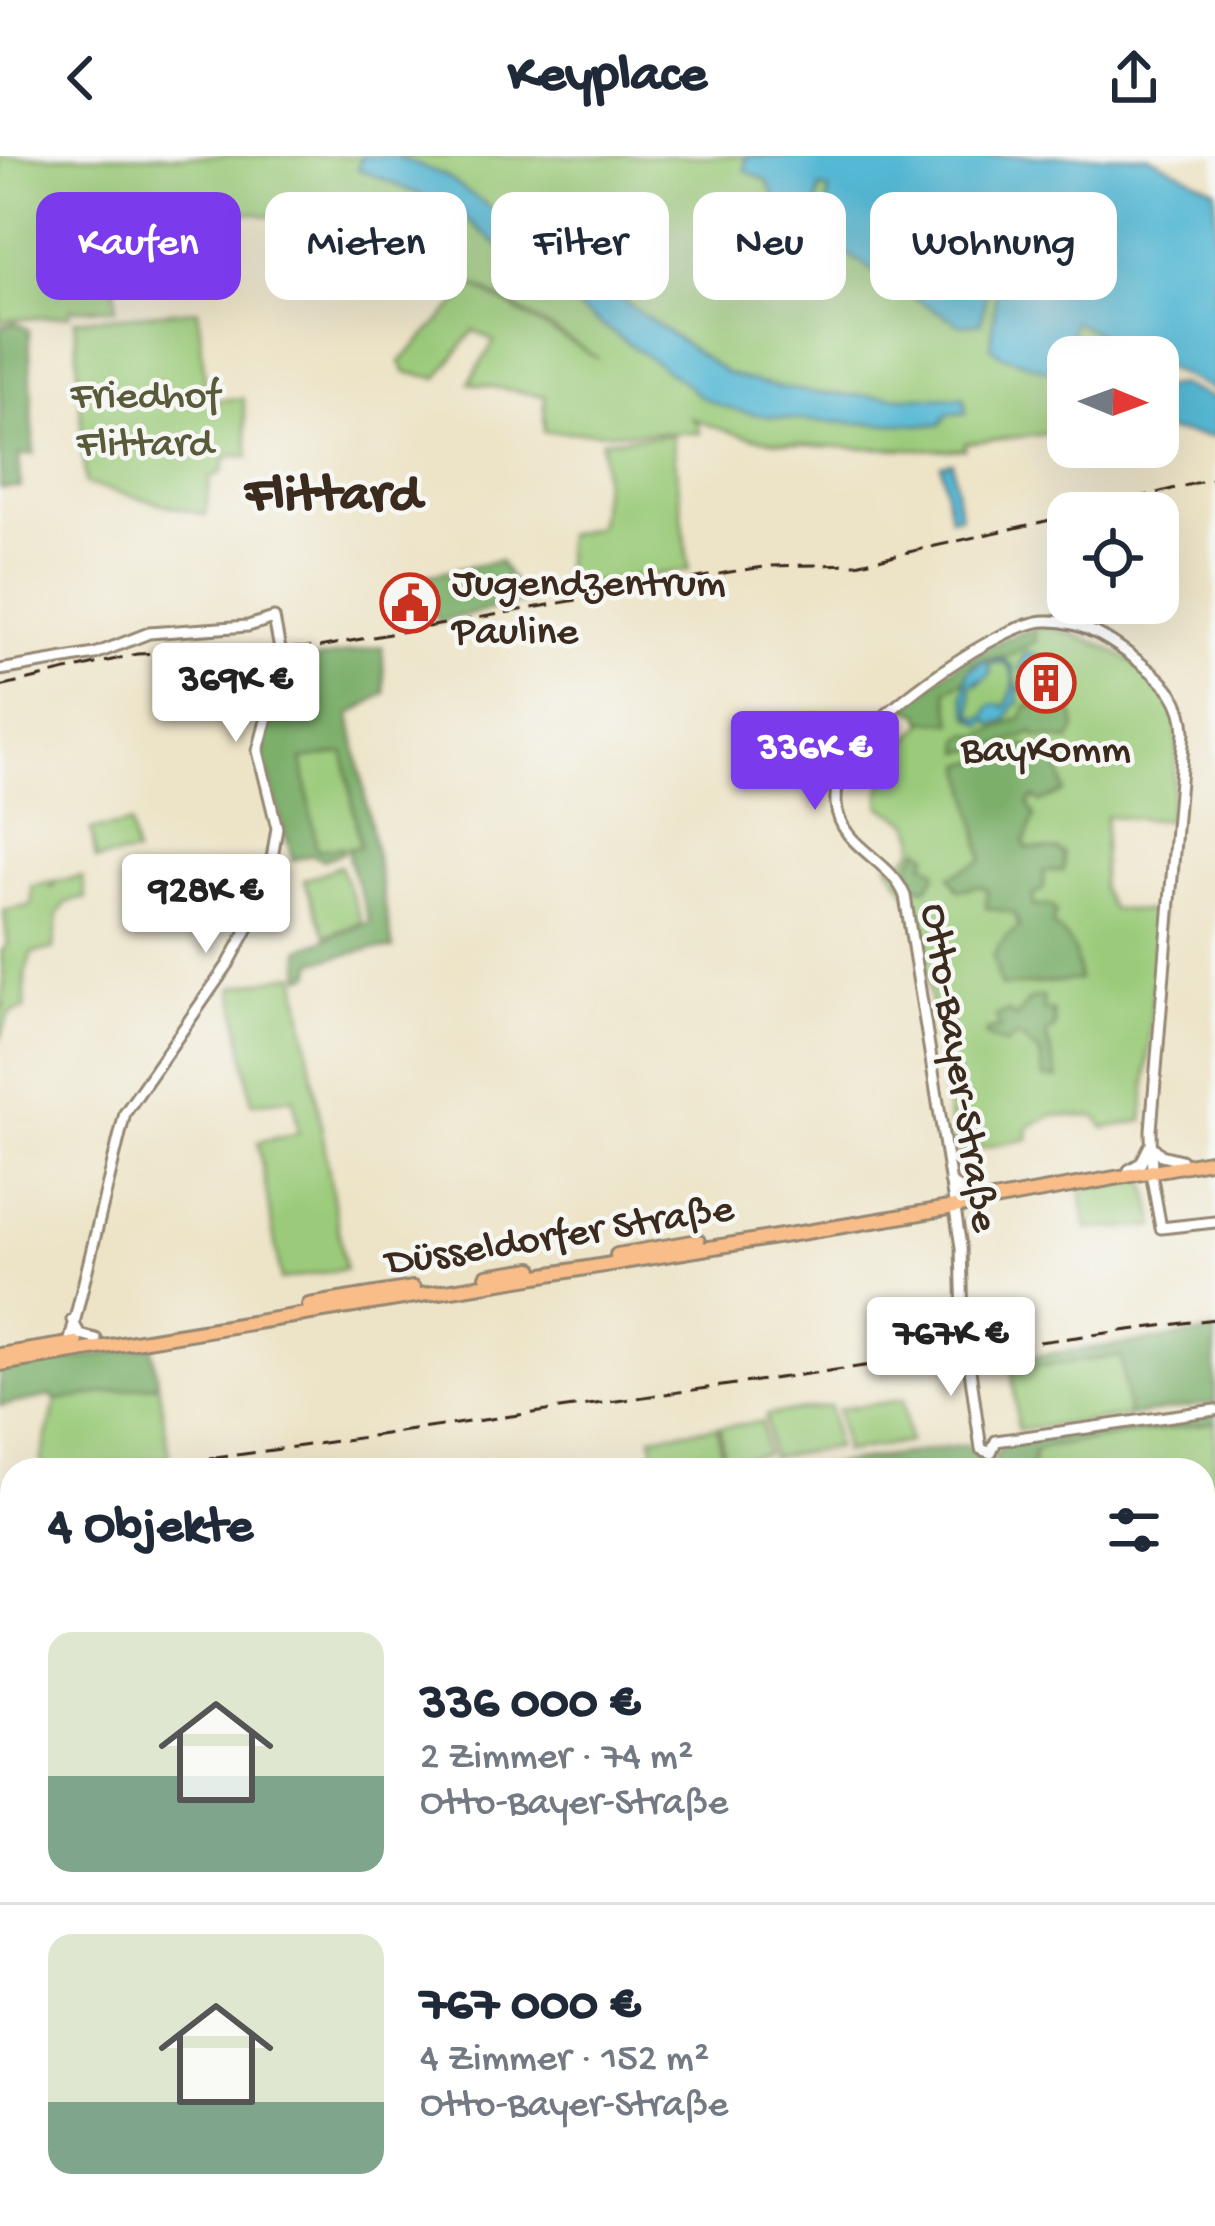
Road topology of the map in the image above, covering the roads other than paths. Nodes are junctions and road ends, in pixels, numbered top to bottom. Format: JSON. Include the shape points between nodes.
{"nodes":[{"id":1,"x":1004,"y":634,"type":"junction"},
{"id":2,"x":1118,"y":648,"type":"junction"},
{"id":3,"x":0,"y":670,"type":"edge"},
{"id":4,"x":1150,"y":1142,"type":"junction"},
{"id":5,"x":1215,"y":1157,"type":"edge"},
{"id":6,"x":1181,"y":1160,"type":"junction"},
{"id":7,"x":1152,"y":1169,"type":"junction"},
{"id":8,"x":1129,"y":1170,"type":"junction"},
{"id":9,"x":950,"y":1181,"type":"junction"},
{"id":10,"x":975,"y":1200,"type":"junction"},
{"id":11,"x":953,"y":1204,"type":"junction"},
{"id":12,"x":933,"y":1211,"type":"junction"},
{"id":13,"x":1215,"y":1222,"type":"edge"},
{"id":14,"x":957,"y":1229,"type":"junction"},
{"id":15,"x":708,"y":1244,"type":"junction"},
{"id":16,"x":492,"y":1280,"type":"junction"},
{"id":17,"x":72,"y":1320,"type":"junction"},
{"id":18,"x":96,"y":1340,"type":"junction"},
{"id":19,"x":68,"y":1348,"type":"junction"},
{"id":20,"x":0,"y":1355,"type":"edge"},
{"id":21,"x":0,"y":1364,"type":"edge"},
{"id":22,"x":1215,"y":1410,"type":"edge"}],
"edges":[{"from":1,"to":2,"type":"street","via":[[1065,626]]},
{"from":1,"to":2,"type":"street","name":"Otto-Bayer-Straße","via":[[1041,621],[1079,626]]},
{"from":1,"to":9,"type":"street","name":"Otto-Bayer-Straße","via":[[869,731],[836,790],[847,833],[890,871],[904,896]]},
{"from":2,"to":4,"type":"street","via":[[1166,684],[1184,728]]},
{"from":3,"to":17,"type":"street","via":[[95,654],[149,633],[274,618],[282,647],[258,751],[278,828],[270,870],[229,963],[127,1108]]},
{"from":4,"to":6,"type":"street","via":[[1161,1156]]},
{"from":4,"to":7,"type":"street"},
{"from":4,"to":8,"type":"street"},
{"from":5,"to":6,"type":"main road"},
{"from":5,"to":7,"type":"main road"},
{"from":6,"to":7,"type":"main road"},
{"from":7,"to":8,"type":"main road","name":"Düsseldorfer Straße"},
{"from":7,"to":10,"type":"main road","name":"Düsseldorfer Straße"},
{"from":7,"to":13,"type":"street","via":[[1161,1228]]},
{"from":8,"to":10,"type":"main road","name":"Düsseldorfer Straße"},
{"from":9,"to":10,"type":"street"},
{"from":9,"to":11,"type":"street","name":"Otto-Bayer-Straße"},
{"from":10,"to":11,"type":"main road","name":"Düsseldorfer Straße"},
{"from":10,"to":14,"type":"street"},
{"from":11,"to":12,"type":"main road","name":"Düsseldorfer Straße"},
{"from":11,"to":14,"type":"street","name":"Otto-Bayer-Straße"},
{"from":11,"to":15,"type":"main road","name":"Düsseldorfer Straße"},
{"from":12,"to":14,"type":"street"},
{"from":12,"to":15,"type":"main road","name":"Düsseldorfer Straße"},
{"from":14,"to":22,"type":"street","name":"Otto-Bayer-Straße","via":[[986,1453],[996,1441]]},
{"from":15,"to":16,"type":"main road","name":"Düsseldorfer Straße"},
{"from":16,"to":18,"type":"main road","name":"Düsseldorfer Straße"},
{"from":16,"to":19,"type":"main road","name":"Düsseldorfer Straße"},
{"from":17,"to":18,"type":"street","via":[[80,1335]]},
{"from":17,"to":19,"type":"street"},
{"from":18,"to":19,"type":"main road","name":"Düsseldorfer Straße"},
{"from":19,"to":20,"type":"main road","name":"Düsseldorfer Straße"},
{"from":19,"to":21,"type":"main road","name":"Düsseldorfer Straße"}]}
